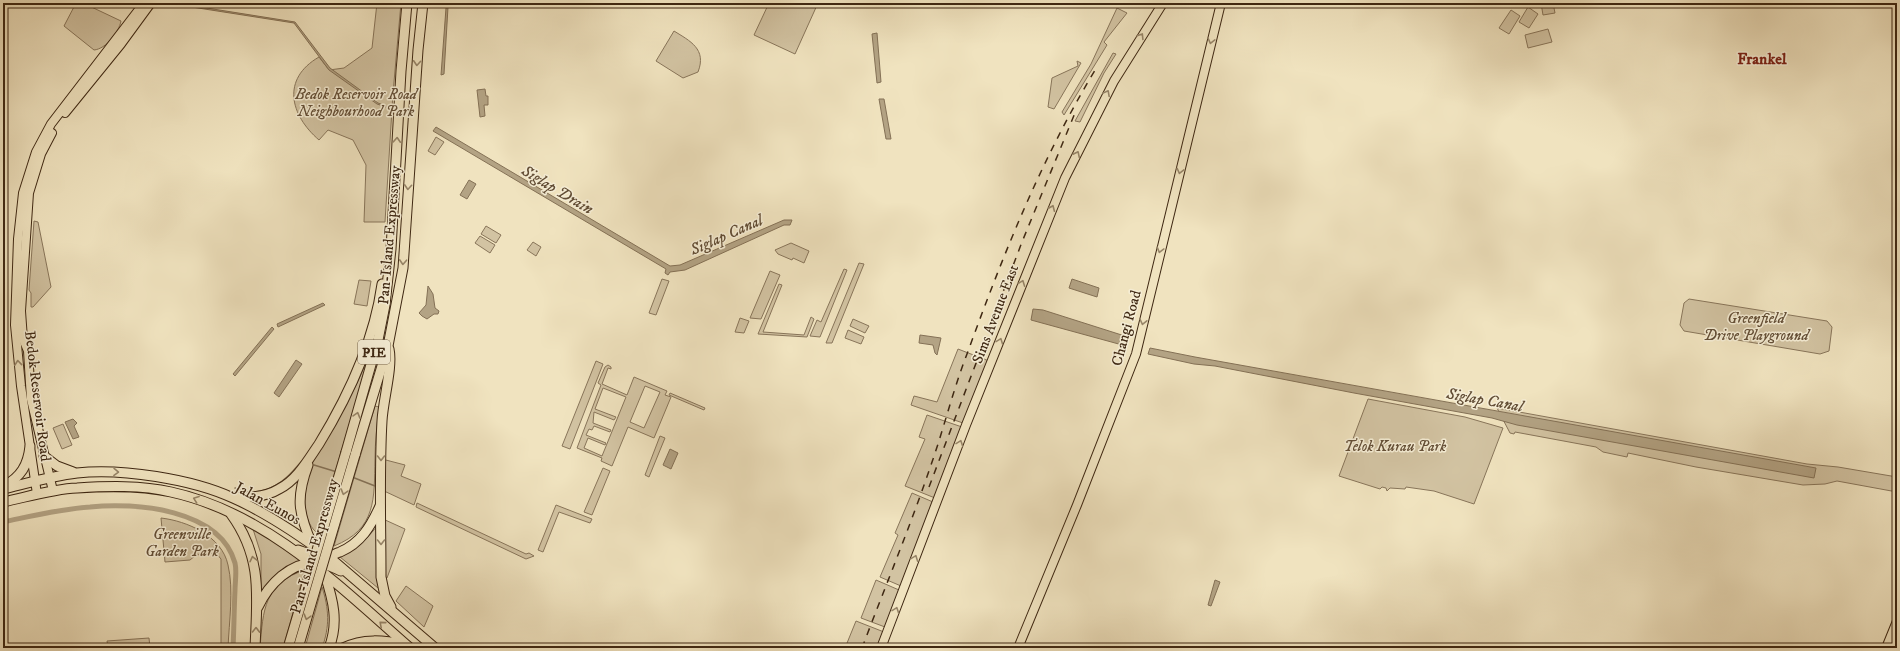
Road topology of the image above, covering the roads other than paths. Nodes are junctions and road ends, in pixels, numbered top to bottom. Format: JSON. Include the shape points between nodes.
{"nodes":[{"id":1,"x":144,"y":3,"type":"edge"},
{"id":2,"x":151,"y":3,"type":"edge"},
{"id":3,"x":407,"y":3,"type":"edge"},
{"id":4,"x":423,"y":3,"type":"edge"},
{"id":5,"x":1163,"y":3,"type":"edge"},
{"id":6,"x":1221,"y":3,"type":"edge"},
{"id":7,"x":391,"y":249,"type":"junction"},
{"id":8,"x":388,"y":346,"type":"junction"},
{"id":9,"x":30,"y":446,"type":"junction"},
{"id":10,"x":313,"y":453,"type":"junction"},
{"id":11,"x":44,"y":456,"type":"junction"},
{"id":12,"x":78,"y":473,"type":"junction"},
{"id":13,"x":51,"y":477,"type":"junction"},
{"id":14,"x":35,"y":481,"type":"junction"},
{"id":15,"x":3,"y":488,"type":"edge"},
{"id":16,"x":53,"y":491,"type":"junction"},
{"id":17,"x":37,"y":494,"type":"junction"},
{"id":18,"x":231,"y":497,"type":"junction"},
{"id":19,"x":3,"y":502,"type":"edge"},
{"id":20,"x":381,"y":503,"type":"junction"},
{"id":21,"x":231,"y":513,"type":"junction"},
{"id":22,"x":297,"y":534,"type":"junction"},
{"id":23,"x":313,"y":545,"type":"junction"},
{"id":24,"x":319,"y":560,"type":"junction"},
{"id":25,"x":325,"y":575,"type":"junction"},
{"id":26,"x":339,"y":588,"type":"junction"},
{"id":27,"x":256,"y":612,"type":"junction"},
{"id":28,"x":394,"y":612,"type":"junction"},
{"id":29,"x":1897,"y":621,"type":"edge"},
{"id":30,"x":1897,"y":634,"type":"edge"},
{"id":31,"x":408,"y":646,"type":"edge"},
{"id":32,"x":256,"y":648,"type":"edge"},
{"id":33,"x":288,"y":648,"type":"edge"},
{"id":34,"x":298,"y":648,"type":"edge"},
{"id":35,"x":329,"y":648,"type":"edge"},
{"id":36,"x":343,"y":648,"type":"edge"},
{"id":37,"x":435,"y":648,"type":"edge"},
{"id":38,"x":881,"y":648,"type":"edge"},
{"id":39,"x":1018,"y":648,"type":"edge"},
{"id":40,"x":1886,"y":648,"type":"edge"},
{"id":41,"x":1892,"y":648,"type":"edge"}],
"edges":[{"from":9,"to":1,"type":"main road","name":"Bedok Reservoir Road","one_way":true,"via":[[15,324],[23,193],[36,152],[51,124]]},
{"from":2,"to":11,"type":"main road","name":"Bedok Reservoir Road","via":[[56,126],[41,154],[29,194],[21,311],[23,339],[28,351],[31,399]]},
{"from":7,"to":3,"type":"highway","name":"Pan-Island Expressway","number":"PIE","one_way":true},
{"from":4,"to":8,"type":"highway","name":"Pan-Island Expressway","number":"PIE","one_way":true,"via":[[402,268]]},
{"from":38,"to":5,"type":"main road","name":"Sims Avenue East","one_way":true,"via":[[966,425],[1065,178],[1114,81]]},
{"from":6,"to":39,"type":"main road","name":"Changi Road","one_way":true,"via":[[1136,354]]},
{"from":7,"to":10,"type":"highway","via":[[385,263],[375,316],[360,366],[342,406]]},
{"from":33,"to":7,"type":"highway","name":"Pan-Island Expressway","number":"PIE","one_way":true,"bridge":true,"via":[[382,321]]},
{"from":8,"to":20,"type":"highway","one_way":true,"via":[[390,362],[381,434]]},
{"from":8,"to":34,"type":"highway","name":"Pan-Island Expressway","number":"PIE","one_way":true,"bridge":true},
{"from":9,"to":14,"type":"main road","name":"Bedok Reservoir Road"},
{"from":9,"to":15,"type":"highway","via":[[22,473]]},
{"from":10,"to":18,"type":"highway","via":[[301,470],[280,489],[258,497]]},
{"from":10,"to":23,"type":"highway","via":[[301,486],[299,505],[303,523]]},
{"from":11,"to":12,"type":"highway","via":[[57,466]]},
{"from":11,"to":13,"type":"main road","name":"Bedok Reservoir Road"},
{"from":12,"to":13,"type":"highway","name":"Jalan Eunos"},
{"from":12,"to":18,"type":"highway","name":"Jalan Eunos","one_way":true,"via":[[124,472],[153,476],[202,487]]},
{"from":13,"to":14,"type":"highway","name":"Jalan Eunos"},
{"from":13,"to":16,"type":"main road","name":"Bedok Reservoir Road"},
{"from":14,"to":15,"type":"highway","name":"Jalan Eunos"},
{"from":14,"to":17,"type":"main road","name":"Bedok Reservoir Road"},
{"from":16,"to":17,"type":"highway","name":"Jalan Eunos"},
{"from":21,"to":16,"type":"highway","name":"Jalan Eunos","one_way":true,"via":[[194,498],[150,488],[76,488]]},
{"from":17,"to":19,"type":"highway","name":"Jalan Eunos"},
{"from":18,"to":22,"type":"highway","name":"Jalan Eunos"},
{"from":20,"to":24,"type":"highway","via":[[367,531],[356,544]]},
{"from":20,"to":28,"type":"highway","one_way":true,"via":[[381,577],[385,596]]},
{"from":21,"to":24,"type":"highway","name":"Jalan Eunos","via":[[260,527],[292,549]]},
{"from":27,"to":21,"type":"highway","one_way":true,"via":[[252,553],[247,538]]},
{"from":22,"to":23,"type":"highway","name":"Jalan Eunos"},
{"from":22,"to":24,"type":"highway"},
{"from":23,"to":24,"type":"highway","name":"Jalan Eunos"},
{"from":24,"to":25,"type":"highway","name":"Jalan Eunos"},
{"from":24,"to":26,"type":"highway"},
{"from":24,"to":27,"type":"highway","via":[[289,571],[278,579],[264,595]]},
{"from":24,"to":28,"type":"highway","name":"Jalan Eunos","via":[[348,573]]},
{"from":25,"to":26,"type":"highway","name":"Jalan Eunos"},
{"from":25,"to":35,"type":"highway","via":[[335,613]]},
{"from":31,"to":26,"type":"highway","name":"Jalan Eunos","one_way":true},
{"from":32,"to":27,"type":"highway","one_way":true},
{"from":28,"to":37,"type":"highway","name":"Jalan Eunos"},
{"from":29,"to":40,"type":"main road"},
{"from":30,"to":41,"type":"main road"},
{"from":31,"to":36,"type":"highway","via":[[374,640],[357,642]]}]}
